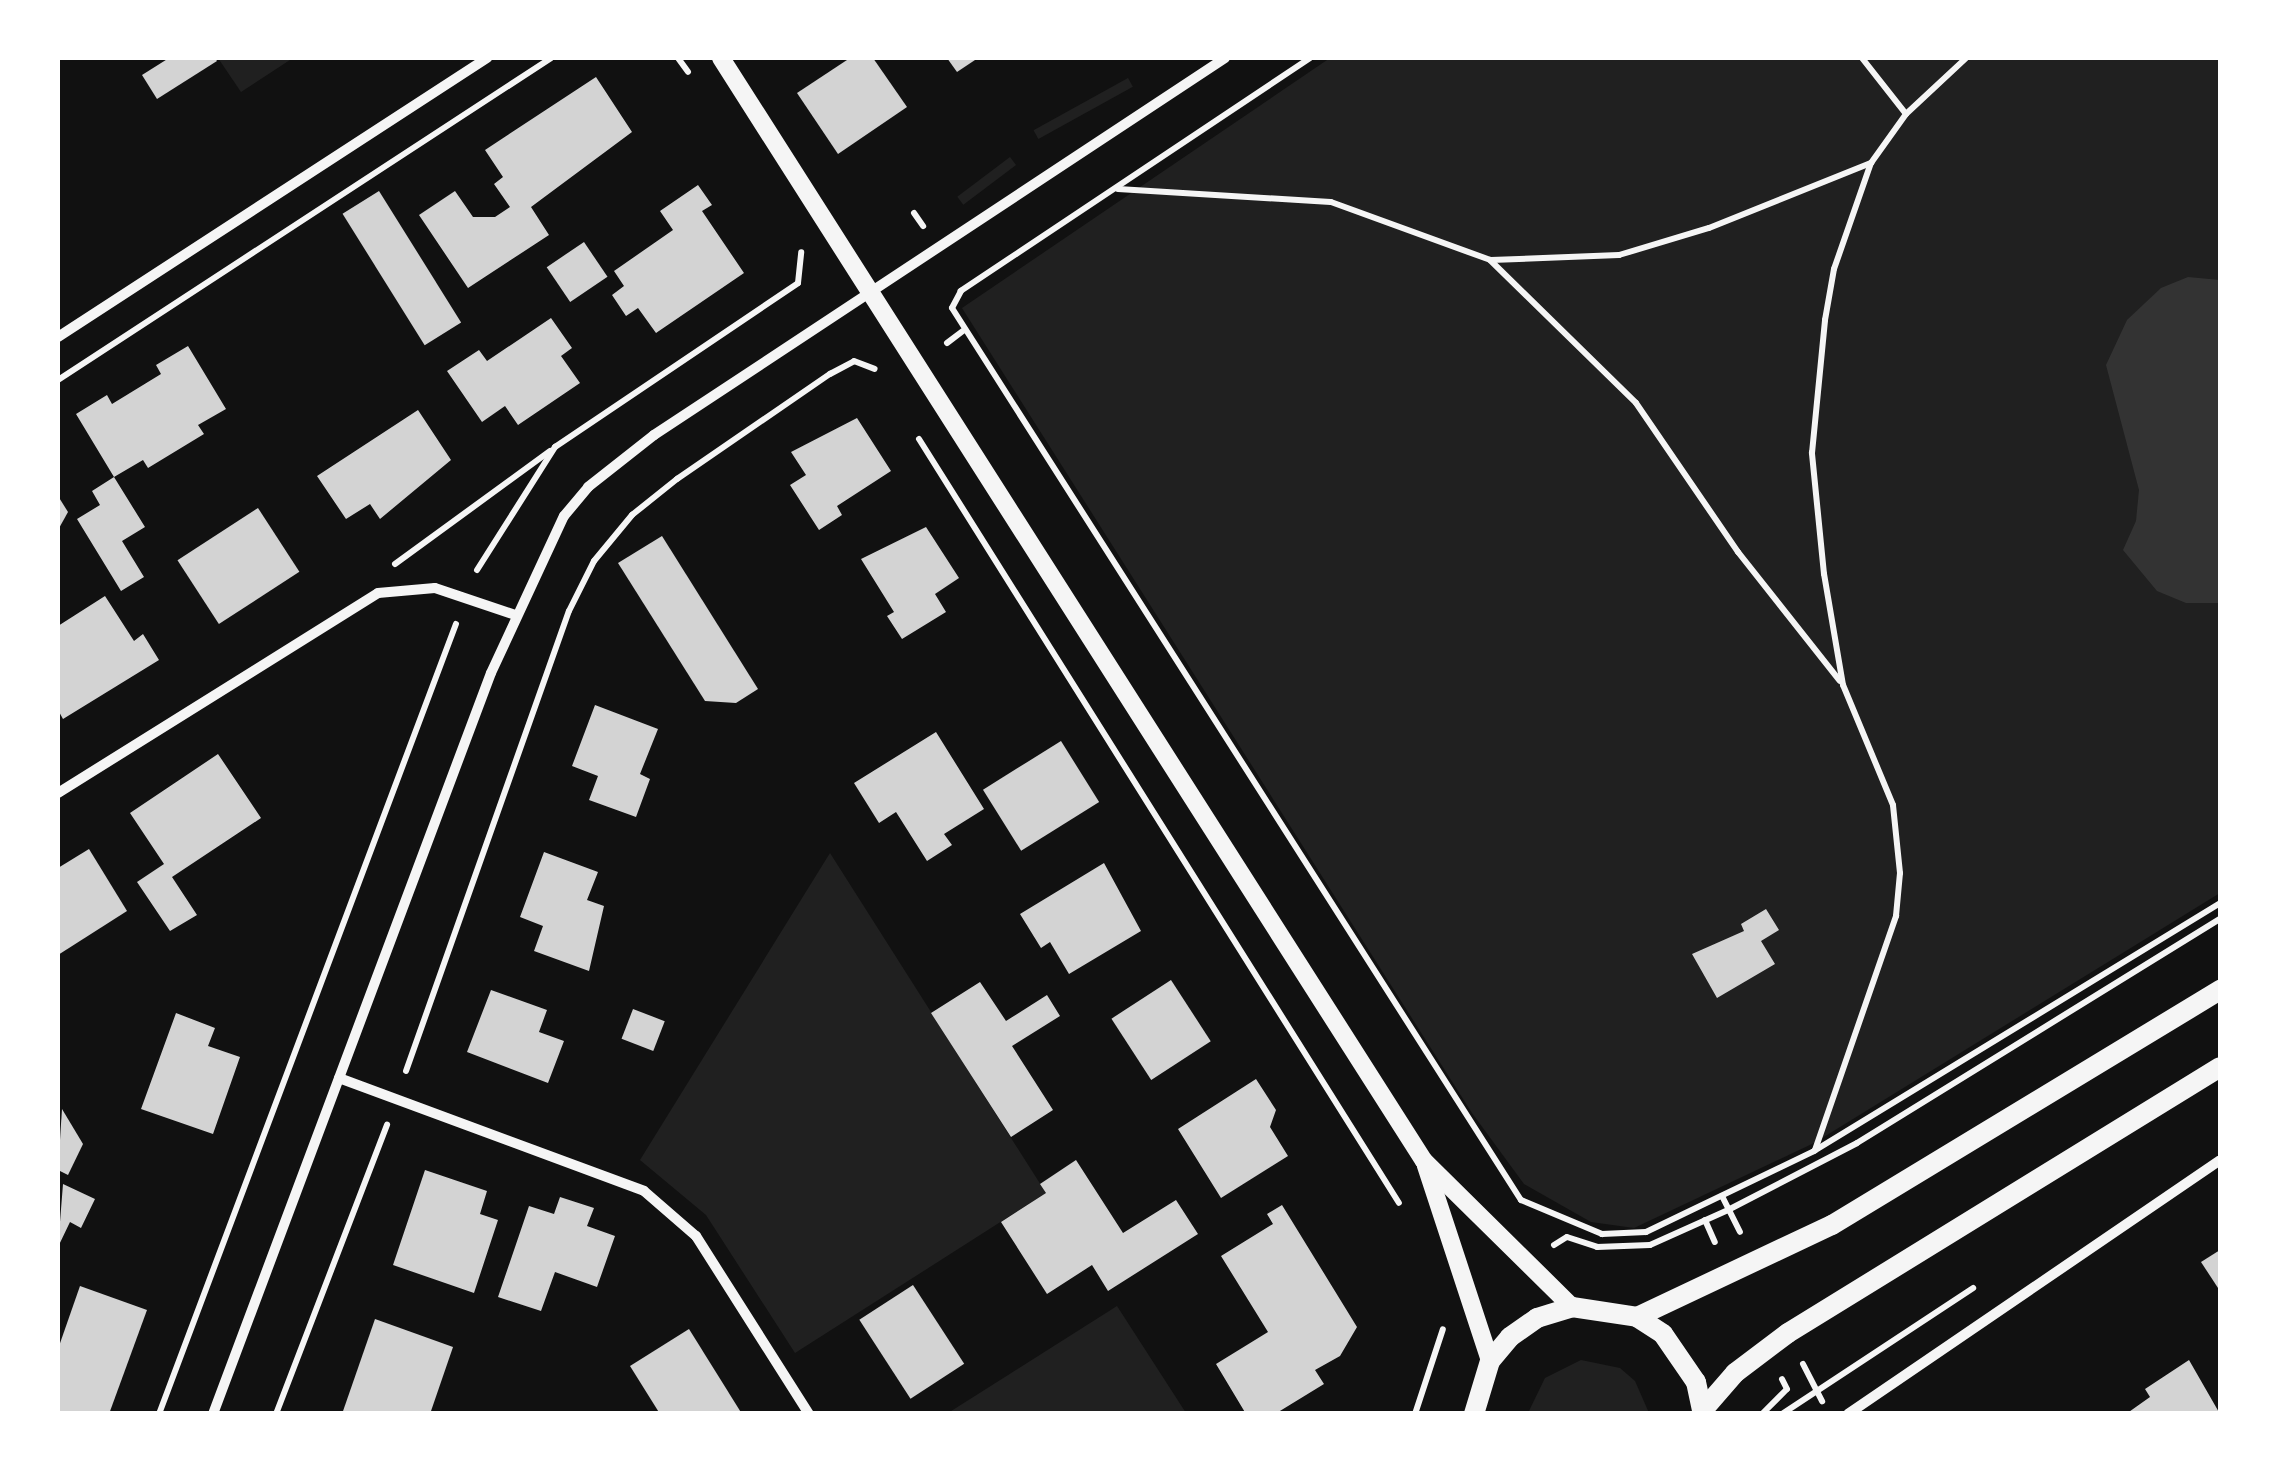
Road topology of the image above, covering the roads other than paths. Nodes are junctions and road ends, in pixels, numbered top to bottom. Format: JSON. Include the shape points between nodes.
{"nodes":[{"id":1,"x":487,"y":58,"type":"edge"},
{"id":2,"x":722,"y":58,"type":"edge"},
{"id":3,"x":1224,"y":58,"type":"edge"},
{"id":4,"x":873,"y":293,"type":"junction"},
{"id":5,"x":58,"y":336,"type":"edge"},
{"id":6,"x":514,"y":615,"type":"junction"},
{"id":7,"x":58,"y":793,"type":"edge"},
{"id":8,"x":2220,"y":990,"type":"edge"},
{"id":9,"x":2220,"y":1066,"type":"edge"},
{"id":10,"x":339,"y":1078,"type":"junction"},
{"id":11,"x":2220,"y":1160,"type":"edge"},
{"id":12,"x":1424,"y":1161,"type":"junction"},
{"id":13,"x":1572,"y":1308,"type":"junction"},
{"id":14,"x":1638,"y":1317,"type":"junction"},
{"id":15,"x":1490,"y":1361,"type":"junction"},
{"id":16,"x":1703,"y":1412,"type":"edge"},
{"id":17,"x":213,"y":1414,"type":"edge"},
{"id":18,"x":809,"y":1414,"type":"edge"},
{"id":19,"x":1474,"y":1414,"type":"edge"},
{"id":20,"x":1848,"y":1414,"type":"edge"}],
"edges":[{"from":1,"to":5,"type":"street"},
{"from":2,"to":4,"type":"street"},
{"from":3,"to":4,"type":"street"},
{"from":4,"to":6,"type":"street","via":[[598,478],[564,516]]},
{"from":4,"to":12,"type":"street"},
{"from":6,"to":7,"type":"street","via":[[435,588],[378,593]]},
{"from":6,"to":10,"type":"street"},
{"from":8,"to":14,"type":"main road","via":[[1832,1225]]},
{"from":9,"to":16,"type":"main road","via":[[1777,1340]]},
{"from":10,"to":17,"type":"street"},
{"from":10,"to":18,"type":"street","via":[[615,1176],[672,1211],[717,1266]]},
{"from":11,"to":20,"type":"street"},
{"from":12,"to":13,"type":"street"},
{"from":12,"to":15,"type":"street"},
{"from":13,"to":14,"type":"main road"},
{"from":13,"to":15,"type":"main road","via":[[1537,1318]]},
{"from":14,"to":16,"type":"main road","via":[[1682,1356]]},
{"from":15,"to":19,"type":"main road"}]}
